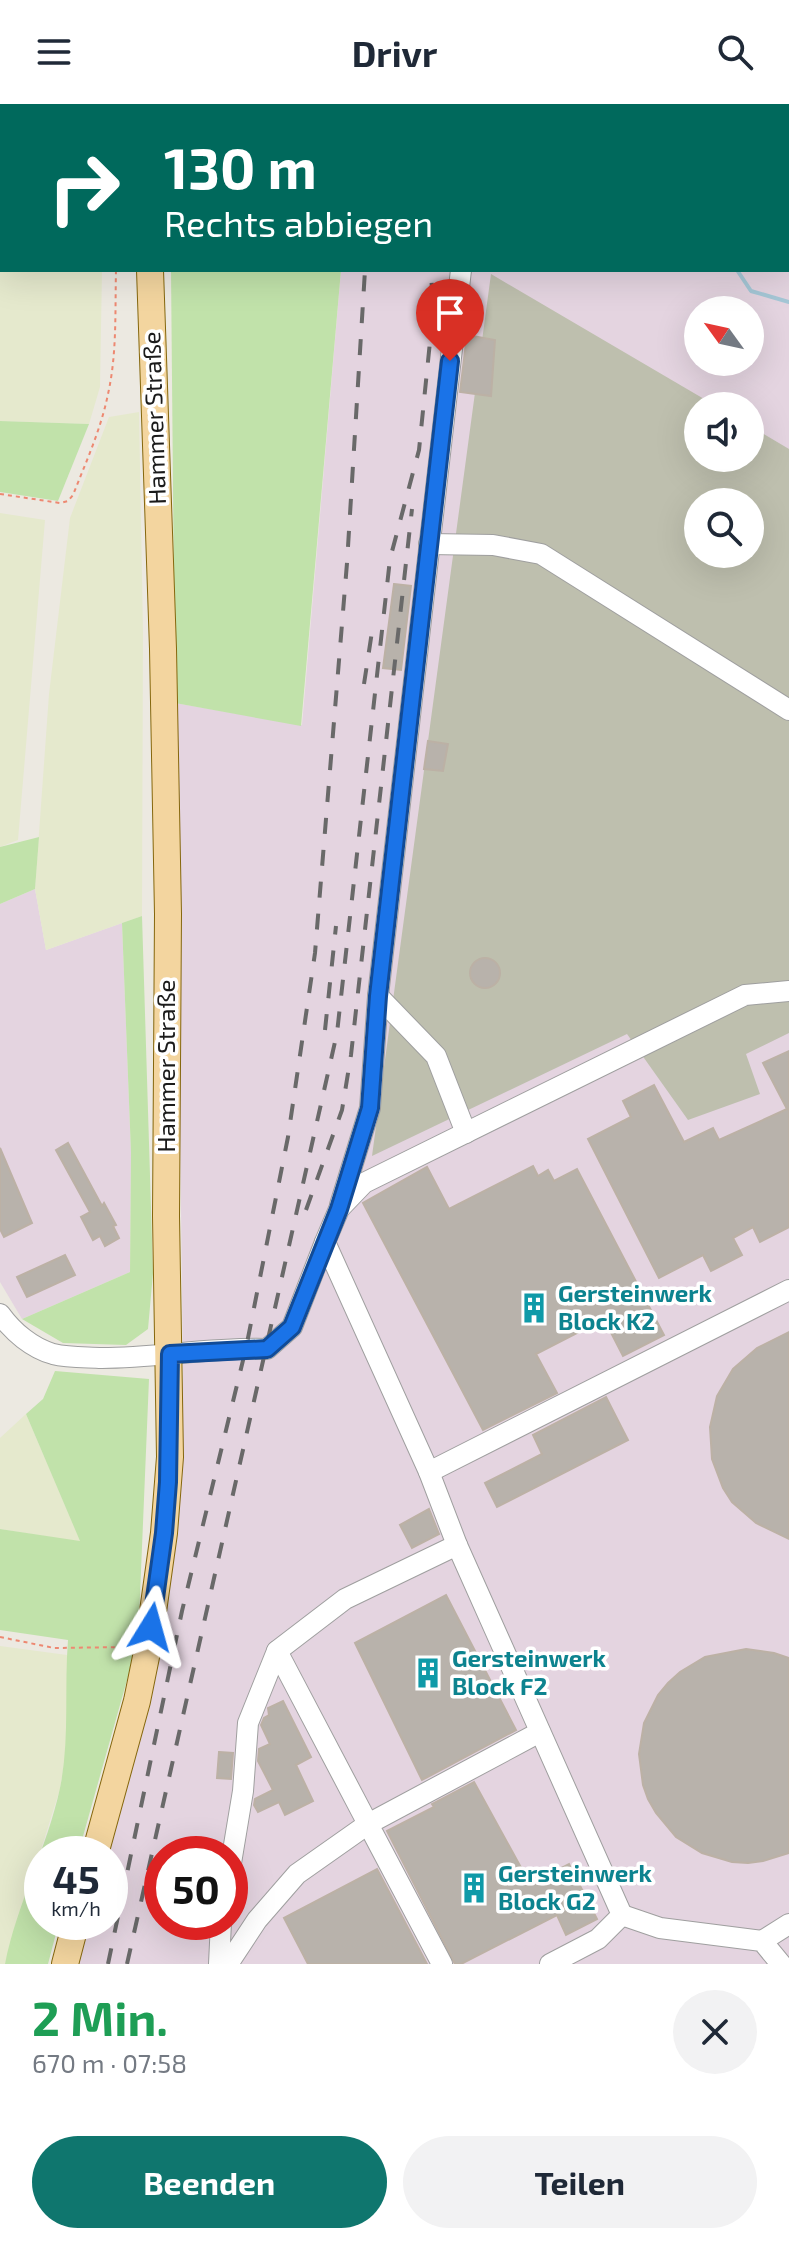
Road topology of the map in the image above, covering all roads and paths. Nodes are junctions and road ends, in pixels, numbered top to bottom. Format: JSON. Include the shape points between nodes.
{"nodes":[{"id":1,"x":116,"y":272,"type":"edge"},
{"id":2,"x":150,"y":272,"type":"edge"},
{"id":3,"x":461,"y":272,"type":"edge"},
{"id":4,"x":0,"y":494,"type":"edge"},
{"id":5,"x":429,"y":544,"type":"junction"},
{"id":6,"x":789,"y":710,"type":"edge"},
{"id":7,"x":789,"y":991,"type":"edge"},
{"id":8,"x":378,"y":996,"type":"junction"},
{"id":9,"x":466,"y":1133,"type":"junction"},
{"id":10,"x":339,"y":1209,"type":"junction"},
{"id":11,"x":325,"y":1242,"type":"junction"},
{"id":12,"x":789,"y":1290,"type":"edge"},
{"id":13,"x":0,"y":1314,"type":"edge"},
{"id":14,"x":170,"y":1354,"type":"junction"},
{"id":15,"x":429,"y":1472,"type":"junction"},
{"id":16,"x":457,"y":1545,"type":"junction"},
{"id":17,"x":0,"y":1637,"type":"edge"},
{"id":18,"x":148,"y":1647,"type":"junction"},
{"id":19,"x":277,"y":1651,"type":"junction"},
{"id":20,"x":540,"y":1732,"type":"junction"},
{"id":21,"x":368,"y":1824,"type":"junction"},
{"id":22,"x":100,"y":1836,"type":"edge"},
{"id":23,"x":236,"y":1836,"type":"edge"},
{"id":24,"x":622,"y":1915,"type":"junction"},
{"id":25,"x":789,"y":1924,"type":"edge"},
{"id":26,"x":71,"y":1940,"type":"edge"},
{"id":27,"x":220,"y":1940,"type":"edge"},
{"id":28,"x":762,"y":1941,"type":"junction"},
{"id":29,"x":65,"y":1964,"type":"edge"},
{"id":30,"x":219,"y":1964,"type":"edge"},
{"id":31,"x":228,"y":1964,"type":"edge"},
{"id":32,"x":442,"y":1964,"type":"edge"},
{"id":33,"x":550,"y":1964,"type":"edge"},
{"id":34,"x":781,"y":1964,"type":"edge"}],
"edges":[{"from":1,"to":4,"type":"path","via":[[108,396],[73,495],[60,503]]},
{"from":2,"to":14,"type":"main road","name":"Hammer Straße","via":[[164,680]]},
{"from":3,"to":5,"type":"street"},
{"from":5,"to":6,"type":"street","via":[[493,545],[541,554]]},
{"from":5,"to":8,"type":"street"},
{"from":7,"to":9,"type":"street","via":[[745,995]]},
{"from":8,"to":9,"type":"street","via":[[436,1056]]},
{"from":8,"to":10,"type":"street","via":[[370,1108]]},
{"from":9,"to":10,"type":"street","via":[[364,1183]]},
{"from":10,"to":11,"type":"street"},
{"from":11,"to":14,"type":"street","via":[[292,1327],[272,1346]]},
{"from":11,"to":15,"type":"street"},
{"from":12,"to":15,"type":"street"},
{"from":13,"to":14,"type":"street","via":[[20,1336],[52,1354]]},
{"from":14,"to":18,"type":"main road","name":"Hammer Straße","via":[[166,1518]]},
{"from":15,"to":16,"type":"street"},
{"from":16,"to":19,"type":"street","via":[[345,1599]]},
{"from":16,"to":20,"type":"street"},
{"from":17,"to":18,"type":"path","via":[[54,1648]]},
{"from":18,"to":22,"type":"main road","name":"Hammer Straße"},
{"from":19,"to":21,"type":"street"},
{"from":19,"to":23,"type":"street","via":[[248,1723]]},
{"from":20,"to":21,"type":"street"},
{"from":20,"to":24,"type":"street"},
{"from":21,"to":31,"type":"street","via":[[297,1874]]},
{"from":21,"to":32,"type":"street"},
{"from":24,"to":28,"type":"street","via":[[660,1928]]},
{"from":24,"to":33,"type":"street","via":[[598,1939]]},
{"from":25,"to":28,"type":"street"},
{"from":26,"to":29,"type":"main road"},
{"from":27,"to":30,"type":"street"},
{"from":28,"to":34,"type":"street"}]}
